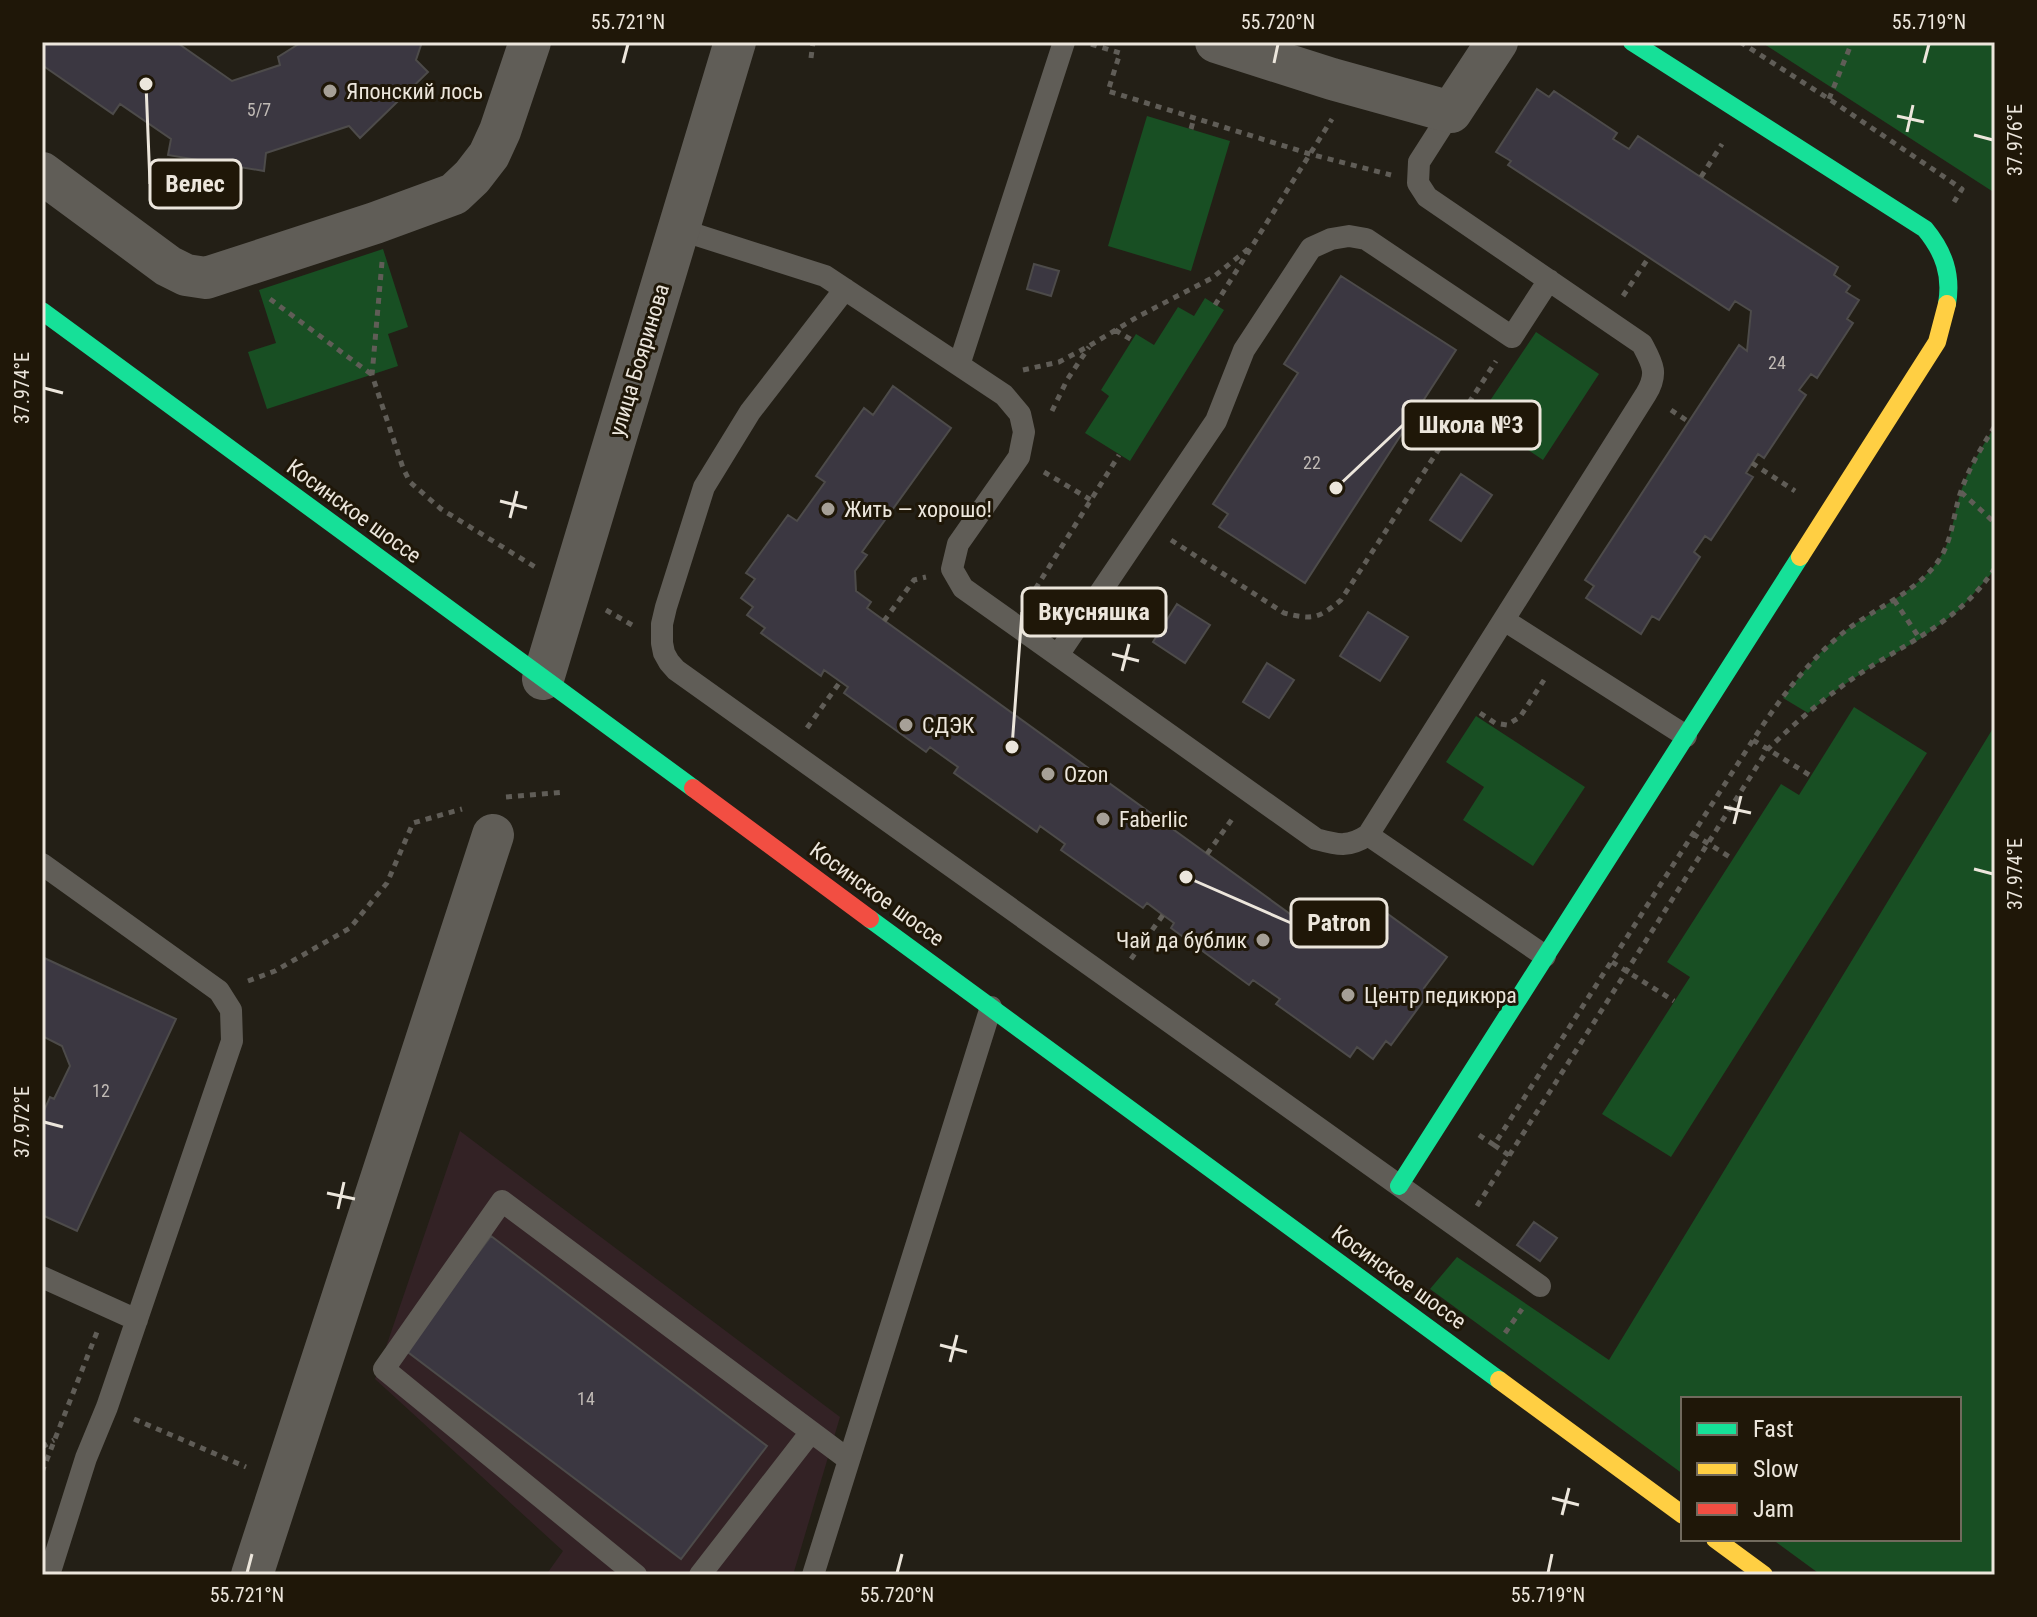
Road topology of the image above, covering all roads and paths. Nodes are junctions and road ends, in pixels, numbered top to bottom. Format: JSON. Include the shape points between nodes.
{"nodes":[{"id":1,"x":530,"y":42,"type":"edge"},
{"id":2,"x":735,"y":42,"type":"edge"},
{"id":3,"x":813,"y":42,"type":"edge"},
{"id":4,"x":1064,"y":42,"type":"edge"},
{"id":5,"x":1086,"y":42,"type":"edge"},
{"id":6,"x":1216,"y":42,"type":"edge"},
{"id":7,"x":1497,"y":42,"type":"edge"},
{"id":8,"x":1632,"y":42,"type":"edge"},
{"id":9,"x":1740,"y":42,"type":"edge"},
{"id":10,"x":1852,"y":42,"type":"edge"},
{"id":11,"x":811,"y":58,"type":"dead end"},
{"id":12,"x":1829,"y":99,"type":"junction"},
{"id":13,"x":1451,"y":112,"type":"junction"},
{"id":14,"x":1194,"y":118,"type":"junction"},
{"id":15,"x":1191,"y":129,"type":"dead end"},
{"id":16,"x":1310,"y":154,"type":"junction"},
{"id":17,"x":42,"y":173,"type":"edge"},
{"id":18,"x":1418,"y":183,"type":"junction"},
{"id":19,"x":375,"y":223,"type":"junction"},
{"id":20,"x":678,"y":229,"type":"junction"},
{"id":21,"x":1933,"y":237,"type":"junction"},
{"id":22,"x":1253,"y":244,"type":"junction"},
{"id":23,"x":1649,"y":257,"type":"dead end"},
{"id":24,"x":250,"y":263,"type":"junction"},
{"id":25,"x":1549,"y":280,"type":"junction"},
{"id":26,"x":845,"y":289,"type":"junction"},
{"id":27,"x":1215,"y":305,"type":"dead end"},
{"id":28,"x":42,"y":311,"type":"edge"},
{"id":29,"x":1608,"y":320,"type":"junction"},
{"id":30,"x":1115,"y":330,"type":"junction"},
{"id":31,"x":1512,"y":337,"type":"junction"},
{"id":32,"x":1132,"y":340,"type":"dead end"},
{"id":33,"x":1089,"y":346,"type":"junction"},
{"id":34,"x":959,"y":365,"type":"junction"},
{"id":35,"x":1014,"y":371,"type":"dead end"},
{"id":36,"x":372,"y":375,"type":"junction"},
{"id":37,"x":1049,"y":418,"type":"dead end"},
{"id":38,"x":1995,"y":426,"type":"edge"},
{"id":39,"x":1119,"y":455,"type":"dead end"},
{"id":40,"x":1752,"y":463,"type":"dead end"},
{"id":41,"x":1037,"y":468,"type":"dead end"},
{"id":42,"x":1961,"y":492,"type":"junction"},
{"id":43,"x":1091,"y":500,"type":"junction"},
{"id":44,"x":1828,"y":513,"type":"junction"},
{"id":45,"x":1995,"y":523,"type":"edge"},
{"id":46,"x":1146,"y":524,"type":"junction"},
{"id":47,"x":1995,"y":568,"type":"edge"},
{"id":48,"x":952,"y":569,"type":"junction"},
{"id":49,"x":542,"y":572,"type":"dead end"},
{"id":50,"x":1894,"y":599,"type":"junction"},
{"id":51,"x":606,"y":609,"type":"dead end"},
{"id":52,"x":1504,"y":620,"type":"junction"},
{"id":53,"x":884,"y":621,"type":"dead end"},
{"id":54,"x":1013,"y":623,"type":"junction"},
{"id":55,"x":632,"y":625,"type":"dead end"},
{"id":56,"x":1920,"y":639,"type":"junction"},
{"id":57,"x":1058,"y":655,"type":"junction"},
{"id":58,"x":1560,"y":656,"type":"junction"},
{"id":59,"x":543,"y":679,"type":"junction"},
{"id":60,"x":840,"y":682,"type":"dead end"},
{"id":61,"x":1456,"y":697,"type":"junction"},
{"id":62,"x":1686,"y":736,"type":"junction"},
{"id":63,"x":1753,"y":740,"type":"junction"},
{"id":64,"x":1768,"y":749,"type":"junction"},
{"id":65,"x":790,"y":751,"type":"junction"},
{"id":66,"x":1811,"y":776,"type":"dead end"},
{"id":67,"x":565,"y":792,"type":"dead end"},
{"id":68,"x":1251,"y":793,"type":"junction"},
{"id":69,"x":490,"y":813,"type":"junction"},
{"id":70,"x":1693,"y":834,"type":"junction"},
{"id":71,"x":1368,"y":835,"type":"junction"},
{"id":72,"x":1709,"y":844,"type":"junction"},
{"id":73,"x":1207,"y":854,"type":"dead end"},
{"id":74,"x":1733,"y":859,"type":"dead end"},
{"id":75,"x":42,"y":864,"type":"edge"},
{"id":76,"x":1163,"y":915,"type":"dead end"},
{"id":77,"x":1545,"y":956,"type":"junction"},
{"id":78,"x":1612,"y":962,"type":"junction"},
{"id":79,"x":1628,"y":972,"type":"junction"},
{"id":80,"x":1114,"y":983,"type":"junction"},
{"id":81,"x":219,"y":991,"type":"junction"},
{"id":82,"x":1674,"y":1001,"type":"dead end"},
{"id":83,"x":991,"y":1007,"type":"junction"},
{"id":84,"x":1446,"y":1113,"type":"junction"},
{"id":85,"x":1494,"y":1145,"type":"junction"},
{"id":86,"x":1510,"y":1156,"type":"junction"},
{"id":87,"x":1399,"y":1186,"type":"junction"},
{"id":88,"x":1461,"y":1231,"type":"junction"},
{"id":89,"x":42,"y":1277,"type":"edge"},
{"id":90,"x":1540,"y":1286,"type":"joint"},
{"id":91,"x":106,"y":1308,"type":"junction"},
{"id":92,"x":137,"y":1320,"type":"junction"},
{"id":93,"x":1497,"y":1344,"type":"dead end"},
{"id":94,"x":73,"y":1395,"type":"junction"},
{"id":95,"x":107,"y":1407,"type":"junction"},
{"id":96,"x":811,"y":1432,"type":"junction"},
{"id":97,"x":54,"y":1440,"type":"junction"},
{"id":98,"x":42,"y":1447,"type":"edge"},
{"id":99,"x":849,"y":1460,"type":"junction"},
{"id":100,"x":42,"y":1472,"type":"edge"},
{"id":101,"x":282,"y":1482,"type":"junction"},
{"id":102,"x":1681,"y":1514,"type":"edge"},
{"id":103,"x":1718,"y":1541,"type":"edge"},
{"id":104,"x":49,"y":1575,"type":"edge"},
{"id":105,"x":252,"y":1575,"type":"edge"},
{"id":106,"x":636,"y":1575,"type":"edge"},
{"id":107,"x":700,"y":1575,"type":"edge"},
{"id":108,"x":813,"y":1575,"type":"edge"},
{"id":109,"x":1764,"y":1575,"type":"edge"}],
"edges":[{"from":1,"to":19,"type":"street","via":[[500,131],[472,177],[454,194]]},
{"from":2,"to":20,"type":"street","name":"улица Бояринова"},
{"from":3,"to":11,"type":"path"},
{"from":4,"to":34,"type":"lane"},
{"from":5,"to":14,"type":"path","via":[[1120,53],[1108,91]]},
{"from":6,"to":13,"type":"street"},
{"from":7,"to":13,"type":"street"},
{"from":8,"to":21,"type":"main road"},
{"from":9,"to":12,"type":"path"},
{"from":10,"to":12,"type":"path"},
{"from":12,"to":21,"type":"path","via":[[1962,189]]},
{"from":13,"to":18,"type":"lane","via":[[1419,162]]},
{"from":14,"to":15,"type":"path"},
{"from":14,"to":16,"type":"path"},
{"from":16,"to":18,"type":"path"},
{"from":16,"to":22,"type":"path"},
{"from":17,"to":24,"type":"street","via":[[186,275],[206,278]]},
{"from":18,"to":25,"type":"lane","via":[[1427,197]]},
{"from":19,"to":24,"type":"street"},
{"from":19,"to":36,"type":"path","via":[[383,249]]},
{"from":20,"to":26,"type":"lane","via":[[825,276]]},
{"from":20,"to":59,"type":"street","name":"улица Бояринова"},
{"from":21,"to":44,"type":"main road","via":[[1944,253],[1949,279],[1948,307],[1937,342]]},
{"from":22,"to":27,"type":"path"},
{"from":22,"to":30,"type":"path","via":[[1212,278]]},
{"from":23,"to":29,"type":"path"},
{"from":24,"to":36,"type":"path","via":[[259,290]]},
{"from":25,"to":29,"type":"lane"},
{"from":25,"to":31,"type":"lane"},
{"from":26,"to":34,"type":"lane"},
{"from":26,"to":65,"type":"lane","via":[[750,412],[704,487],[662,624],[664,653],[676,670]]},
{"from":28,"to":59,"type":"main road","name":"Косинское шоссе"},
{"from":29,"to":52,"type":"lane","via":[[1642,344],[1654,366],[1651,386]]},
{"from":30,"to":32,"type":"path"},
{"from":30,"to":33,"type":"path"},
{"from":31,"to":46,"type":"path","via":[[1341,600],[1322,616],[1284,613]]},
{"from":31,"to":46,"type":"lane","via":[[1366,239],[1349,236],[1311,248],[1244,350],[1216,421]]},
{"from":33,"to":35,"type":"path","via":[[1059,362]]},
{"from":33,"to":37,"type":"path"},
{"from":34,"to":48,"type":"lane","via":[[1004,395],[1020,414],[1024,432],[1019,457],[958,544]]},
{"from":36,"to":49,"type":"path","via":[[410,482],[441,509]]},
{"from":38,"to":42,"type":"path"},
{"from":39,"to":43,"type":"path"},
{"from":40,"to":44,"type":"path"},
{"from":41,"to":43,"type":"path"},
{"from":42,"to":45,"type":"path"},
{"from":42,"to":50,"type":"path","via":[[1940,559],[1916,586]]},
{"from":43,"to":54,"type":"path"},
{"from":44,"to":62,"type":"main road"},
{"from":46,"to":57,"type":"lane"},
{"from":47,"to":56,"type":"path","via":[[1958,611]]},
{"from":48,"to":53,"type":"path","via":[[914,580]]},
{"from":48,"to":54,"type":"lane","via":[[963,588]]},
{"from":50,"to":56,"type":"path"},
{"from":50,"to":63,"type":"path","via":[[1838,636]]},
{"from":51,"to":55,"type":"path"},
{"from":52,"to":58,"type":"lane"},
{"from":52,"to":61,"type":"lane"},
{"from":54,"to":57,"type":"lane"},
{"from":56,"to":64,"type":"path","via":[[1839,688]]},
{"from":57,"to":68,"type":"lane"},
{"from":58,"to":61,"type":"path","via":[[1520,717],[1507,725],[1495,723]]},
{"from":58,"to":62,"type":"lane"},
{"from":59,"to":83,"type":"main road","name":"Косинское шоссе"},
{"from":60,"to":65,"type":"path"},
{"from":61,"to":71,"type":"lane"},
{"from":62,"to":77,"type":"main road"},
{"from":63,"to":64,"type":"path"},
{"from":63,"to":70,"type":"path"},
{"from":64,"to":66,"type":"path"},
{"from":64,"to":72,"type":"path"},
{"from":65,"to":80,"type":"lane"},
{"from":67,"to":69,"type":"path"},
{"from":68,"to":71,"type":"lane","via":[[1316,839],[1353,845]]},
{"from":68,"to":73,"type":"path"},
{"from":69,"to":81,"type":"path","via":[[413,823],[387,883],[350,928],[275,971]]},
{"from":69,"to":101,"type":"street"},
{"from":70,"to":72,"type":"path"},
{"from":70,"to":78,"type":"path"},
{"from":71,"to":77,"type":"lane"},
{"from":72,"to":74,"type":"path"},
{"from":72,"to":79,"type":"path"},
{"from":75,"to":81,"type":"lane"},
{"from":76,"to":80,"type":"path"},
{"from":77,"to":84,"type":"main road"},
{"from":78,"to":79,"type":"path"},
{"from":78,"to":85,"type":"path"},
{"from":79,"to":82,"type":"path"},
{"from":79,"to":86,"type":"path"},
{"from":80,"to":87,"type":"lane"},
{"from":81,"to":92,"type":"lane","via":[[231,1010],[232,1041]]},
{"from":83,"to":99,"type":"lane"},
{"from":83,"to":102,"type":"main road","name":"Косинское шоссе"},
{"from":84,"to":85,"type":"path"},
{"from":84,"to":87,"type":"main road"},
{"from":85,"to":86,"type":"path"},
{"from":86,"to":88,"type":"path"},
{"from":87,"to":88,"type":"lane"},
{"from":88,"to":90,"type":"lane"},
{"from":89,"to":91,"type":"lane"},
{"from":90,"to":93,"type":"path"},
{"from":91,"to":92,"type":"lane"},
{"from":91,"to":94,"type":"path"},
{"from":92,"to":95,"type":"lane"},
{"from":94,"to":95,"type":"path"},
{"from":94,"to":97,"type":"path"},
{"from":95,"to":101,"type":"path"},
{"from":95,"to":104,"type":"lane"},
{"from":96,"to":99,"type":"lane"},
{"from":96,"to":106,"type":"lane","via":[[502,1201],[384,1369]]},
{"from":96,"to":107,"type":"lane"},
{"from":97,"to":98,"type":"path"},
{"from":97,"to":100,"type":"path"},
{"from":99,"to":108,"type":"lane"},
{"from":101,"to":105,"type":"street"},
{"from":103,"to":109,"type":"main road"}]}
